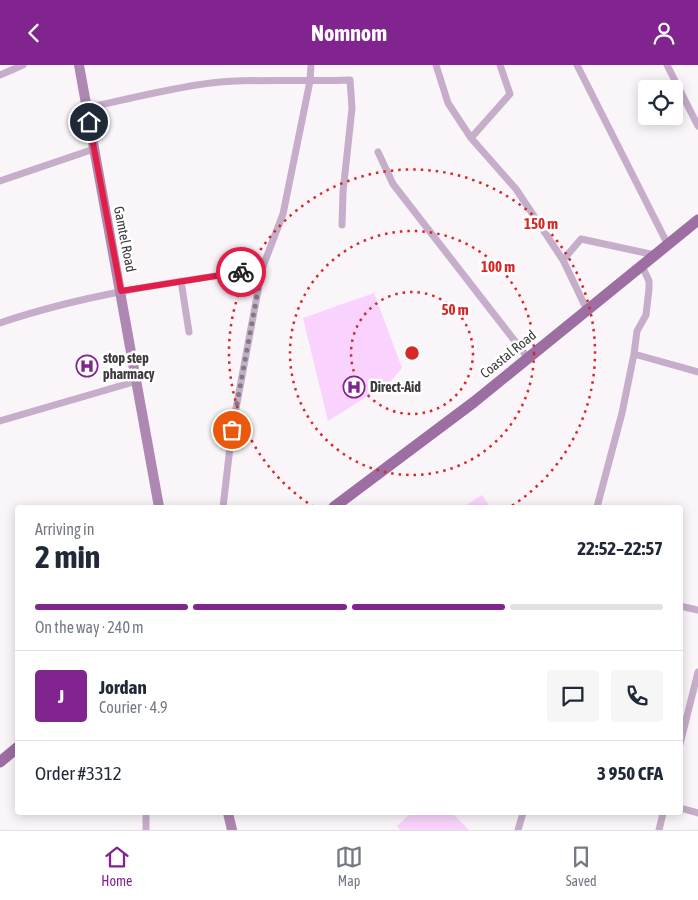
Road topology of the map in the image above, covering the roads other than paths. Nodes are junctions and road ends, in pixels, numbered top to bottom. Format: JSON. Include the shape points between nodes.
{"nodes":[{"id":1,"x":23,"y":65,"type":"edge"},
{"id":2,"x":79,"y":65,"type":"edge"},
{"id":3,"x":311,"y":65,"type":"edge"},
{"id":4,"x":436,"y":65,"type":"edge"},
{"id":5,"x":500,"y":65,"type":"edge"},
{"id":6,"x":576,"y":65,"type":"edge"},
{"id":7,"x":667,"y":65,"type":"edge"},
{"id":8,"x":0,"y":75,"type":"edge"},
{"id":9,"x":310,"y":81,"type":"junction"},
{"id":10,"x":87,"y":108,"type":"junction"},
{"id":11,"x":698,"y":126,"type":"edge"},
{"id":12,"x":471,"y":138,"type":"junction"},
{"id":13,"x":94,"y":149,"type":"junction"},
{"id":14,"x":378,"y":153,"type":"dead end"},
{"id":15,"x":0,"y":181,"type":"edge"},
{"id":16,"x":698,"y":221,"type":"edge"},
{"id":17,"x":342,"y":225,"type":"dead end"},
{"id":18,"x":668,"y":245,"type":"junction"},
{"id":19,"x":655,"y":255,"type":"junction"},
{"id":20,"x":563,"y":260,"type":"junction"},
{"id":21,"x":642,"y":266,"type":"junction"},
{"id":22,"x":262,"y":269,"type":"junction"},
{"id":23,"x":181,"y":281,"type":"junction"},
{"id":24,"x":121,"y":291,"type":"junction"},
{"id":25,"x":587,"y":310,"type":"junction"},
{"id":26,"x":0,"y":323,"type":"edge"},
{"id":27,"x":189,"y":332,"type":"dead end"},
{"id":28,"x":634,"y":354,"type":"junction"},
{"id":29,"x":528,"y":358,"type":"junction"},
{"id":30,"x":698,"y":372,"type":"edge"},
{"id":31,"x":137,"y":381,"type":"junction"},
{"id":32,"x":0,"y":421,"type":"edge"},
{"id":33,"x":159,"y":505,"type":"edge"},
{"id":34,"x":223,"y":505,"type":"edge"},
{"id":35,"x":337,"y":505,"type":"edge"},
{"id":36,"x":599,"y":505,"type":"edge"},
{"id":37,"x":683,"y":607,"type":"edge"},
{"id":38,"x":698,"y":610,"type":"edge"},
{"id":39,"x":698,"y":672,"type":"edge"},
{"id":40,"x":683,"y":732,"type":"edge"},
{"id":41,"x":15,"y":750,"type":"edge"},
{"id":42,"x":0,"y":762,"type":"edge"},
{"id":43,"x":683,"y":809,"type":"edge"},
{"id":44,"x":698,"y":813,"type":"edge"},
{"id":45,"x":146,"y":815,"type":"edge"},
{"id":46,"x":228,"y":815,"type":"edge"},
{"id":47,"x":522,"y":815,"type":"edge"},
{"id":48,"x":663,"y":815,"type":"edge"},
{"id":49,"x":146,"y":830,"type":"edge"},
{"id":50,"x":232,"y":830,"type":"edge"},
{"id":51,"x":518,"y":830,"type":"edge"},
{"id":52,"x":659,"y":830,"type":"edge"}],
"edges":[{"from":1,"to":8,"type":"street"},
{"from":2,"to":10,"type":"street","name":"Gamtel Road"},
{"from":3,"to":9,"type":"street"},
{"from":4,"to":12,"type":"street","via":[[448,103]]},
{"from":5,"to":12,"type":"street","via":[[510,94]]},
{"from":6,"to":18,"type":"street"},
{"from":7,"to":11,"type":"street"},
{"from":9,"to":10,"type":"street","via":[[210,83]]},
{"from":9,"to":17,"type":"street","via":[[350,80],[352,108]]},
{"from":9,"to":22,"type":"street","via":[[282,214]]},
{"from":10,"to":13,"type":"street","name":"Gamtel Road"},
{"from":12,"to":20,"type":"street","via":[[516,189]]},
{"from":13,"to":15,"type":"street"},
{"from":13,"to":24,"type":"street","name":"Gamtel Road"},
{"from":14,"to":29,"type":"street","via":[[393,184]]},
{"from":16,"to":18,"type":"main road","name":"Coastal Road"},
{"from":18,"to":19,"type":"main road","name":"Coastal Road"},
{"from":19,"to":20,"type":"street","via":[[582,239]]},
{"from":19,"to":21,"type":"main road","name":"Coastal Road"},
{"from":20,"to":25,"type":"street"},
{"from":21,"to":25,"type":"main road","name":"Coastal Road"},
{"from":21,"to":28,"type":"street","via":[[649,289],[646,315],[637,331]]},
{"from":22,"to":23,"type":"street"},
{"from":22,"to":34,"type":"street","via":[[232,430]]},
{"from":23,"to":24,"type":"street"},
{"from":23,"to":27,"type":"street"},
{"from":24,"to":26,"type":"street"},
{"from":24,"to":31,"type":"street","name":"Gamtel Road"},
{"from":25,"to":29,"type":"main road","name":"Coastal Road"},
{"from":28,"to":30,"type":"street"},
{"from":28,"to":36,"type":"street"},
{"from":29,"to":35,"type":"main road","name":"Coastal Road"},
{"from":31,"to":32,"type":"street"},
{"from":31,"to":33,"type":"street","name":"Gamtel Road"},
{"from":37,"to":38,"type":"street"},
{"from":39,"to":40,"type":"street"},
{"from":41,"to":42,"type":"main road"},
{"from":43,"to":44,"type":"street"},
{"from":45,"to":49,"type":"street"},
{"from":46,"to":50,"type":"street"},
{"from":47,"to":51,"type":"street"},
{"from":48,"to":52,"type":"street"}]}
